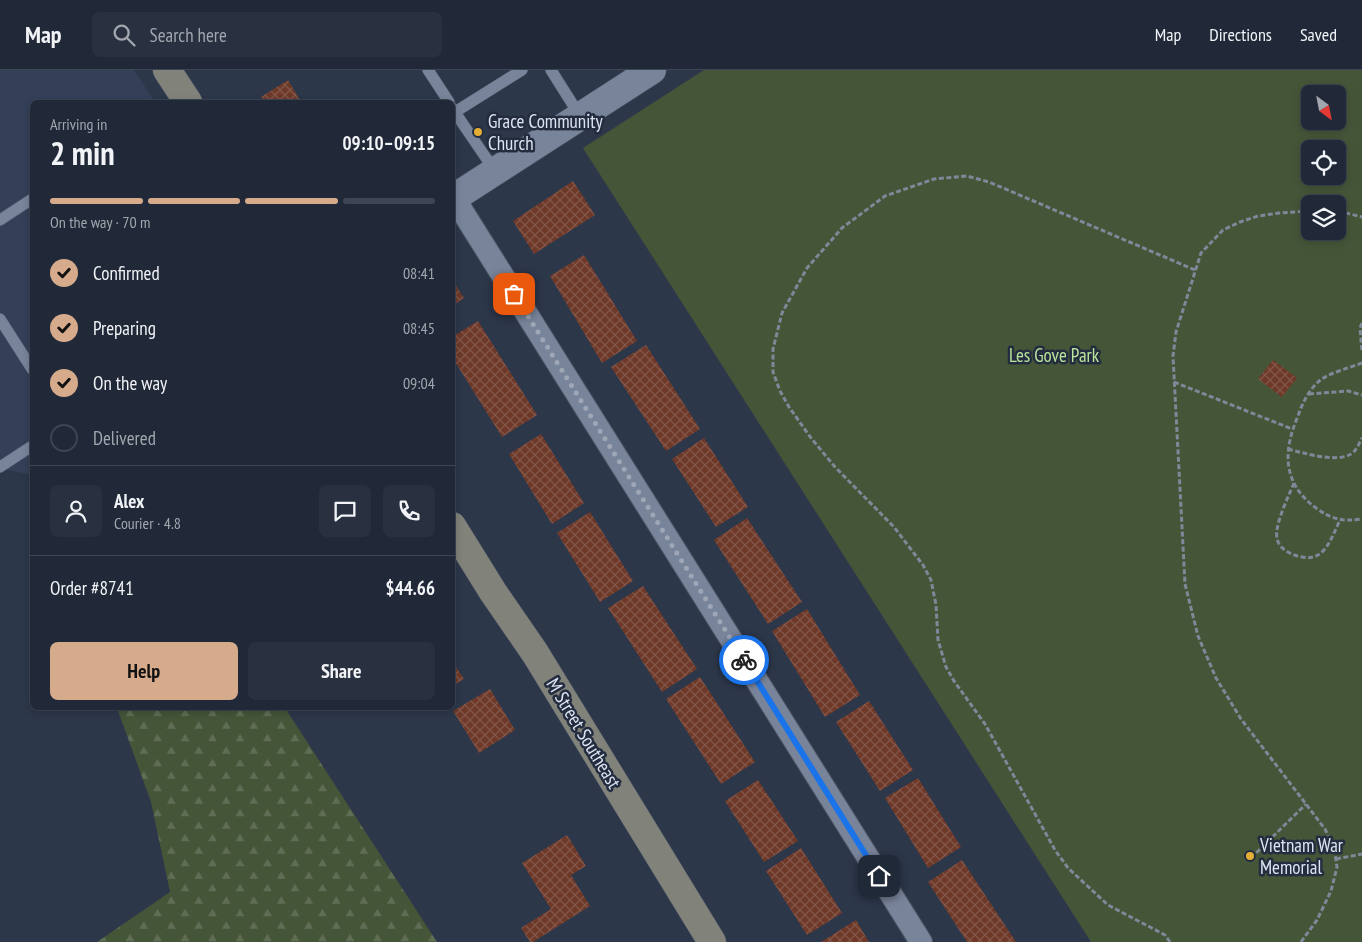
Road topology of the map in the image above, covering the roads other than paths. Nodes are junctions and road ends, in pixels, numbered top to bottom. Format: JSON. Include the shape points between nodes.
{"nodes":[{"id":1,"x":167,"y":70,"type":"edge"},
{"id":2,"x":428,"y":70,"type":"edge"},
{"id":3,"x":522,"y":70,"type":"edge"},
{"id":4,"x":551,"y":70,"type":"edge"},
{"id":5,"x":652,"y":70,"type":"edge"},
{"id":6,"x":187,"y":100,"type":"edge"},
{"id":7,"x":447,"y":100,"type":"edge"},
{"id":8,"x":455,"y":105,"type":"edge"},
{"id":9,"x":455,"y":111,"type":"edge"},
{"id":10,"x":580,"y":116,"type":"junction"},
{"id":11,"x":495,"y":171,"type":"junction"},
{"id":12,"x":455,"y":197,"type":"edge"},
{"id":13,"x":30,"y":200,"type":"edge"},
{"id":14,"x":455,"y":201,"type":"edge"},
{"id":15,"x":0,"y":220,"type":"edge"},
{"id":16,"x":0,"y":319,"type":"edge"},
{"id":17,"x":30,"y":366,"type":"edge"},
{"id":18,"x":30,"y":447,"type":"edge"},
{"id":19,"x":0,"y":467,"type":"edge"},
{"id":20,"x":455,"y":531,"type":"edge"},
{"id":21,"x":712,"y":942,"type":"edge"},
{"id":22,"x":921,"y":942,"type":"edge"}],
"edges":[{"from":1,"to":6,"type":"main road"},
{"from":2,"to":7,"type":"lane"},
{"from":3,"to":8,"type":"lane"},
{"from":4,"to":10,"type":"lane"},
{"from":5,"to":10,"type":"street"},
{"from":9,"to":11,"type":"lane"},
{"from":10,"to":11,"type":"street"},
{"from":11,"to":12,"type":"street"},
{"from":13,"to":15,"type":"lane"},
{"from":14,"to":22,"type":"street"},
{"from":16,"to":17,"type":"lane"},
{"from":18,"to":19,"type":"lane"},
{"from":20,"to":21,"type":"main road","name":"M Street Southeast","via":[[535,653]]}]}
